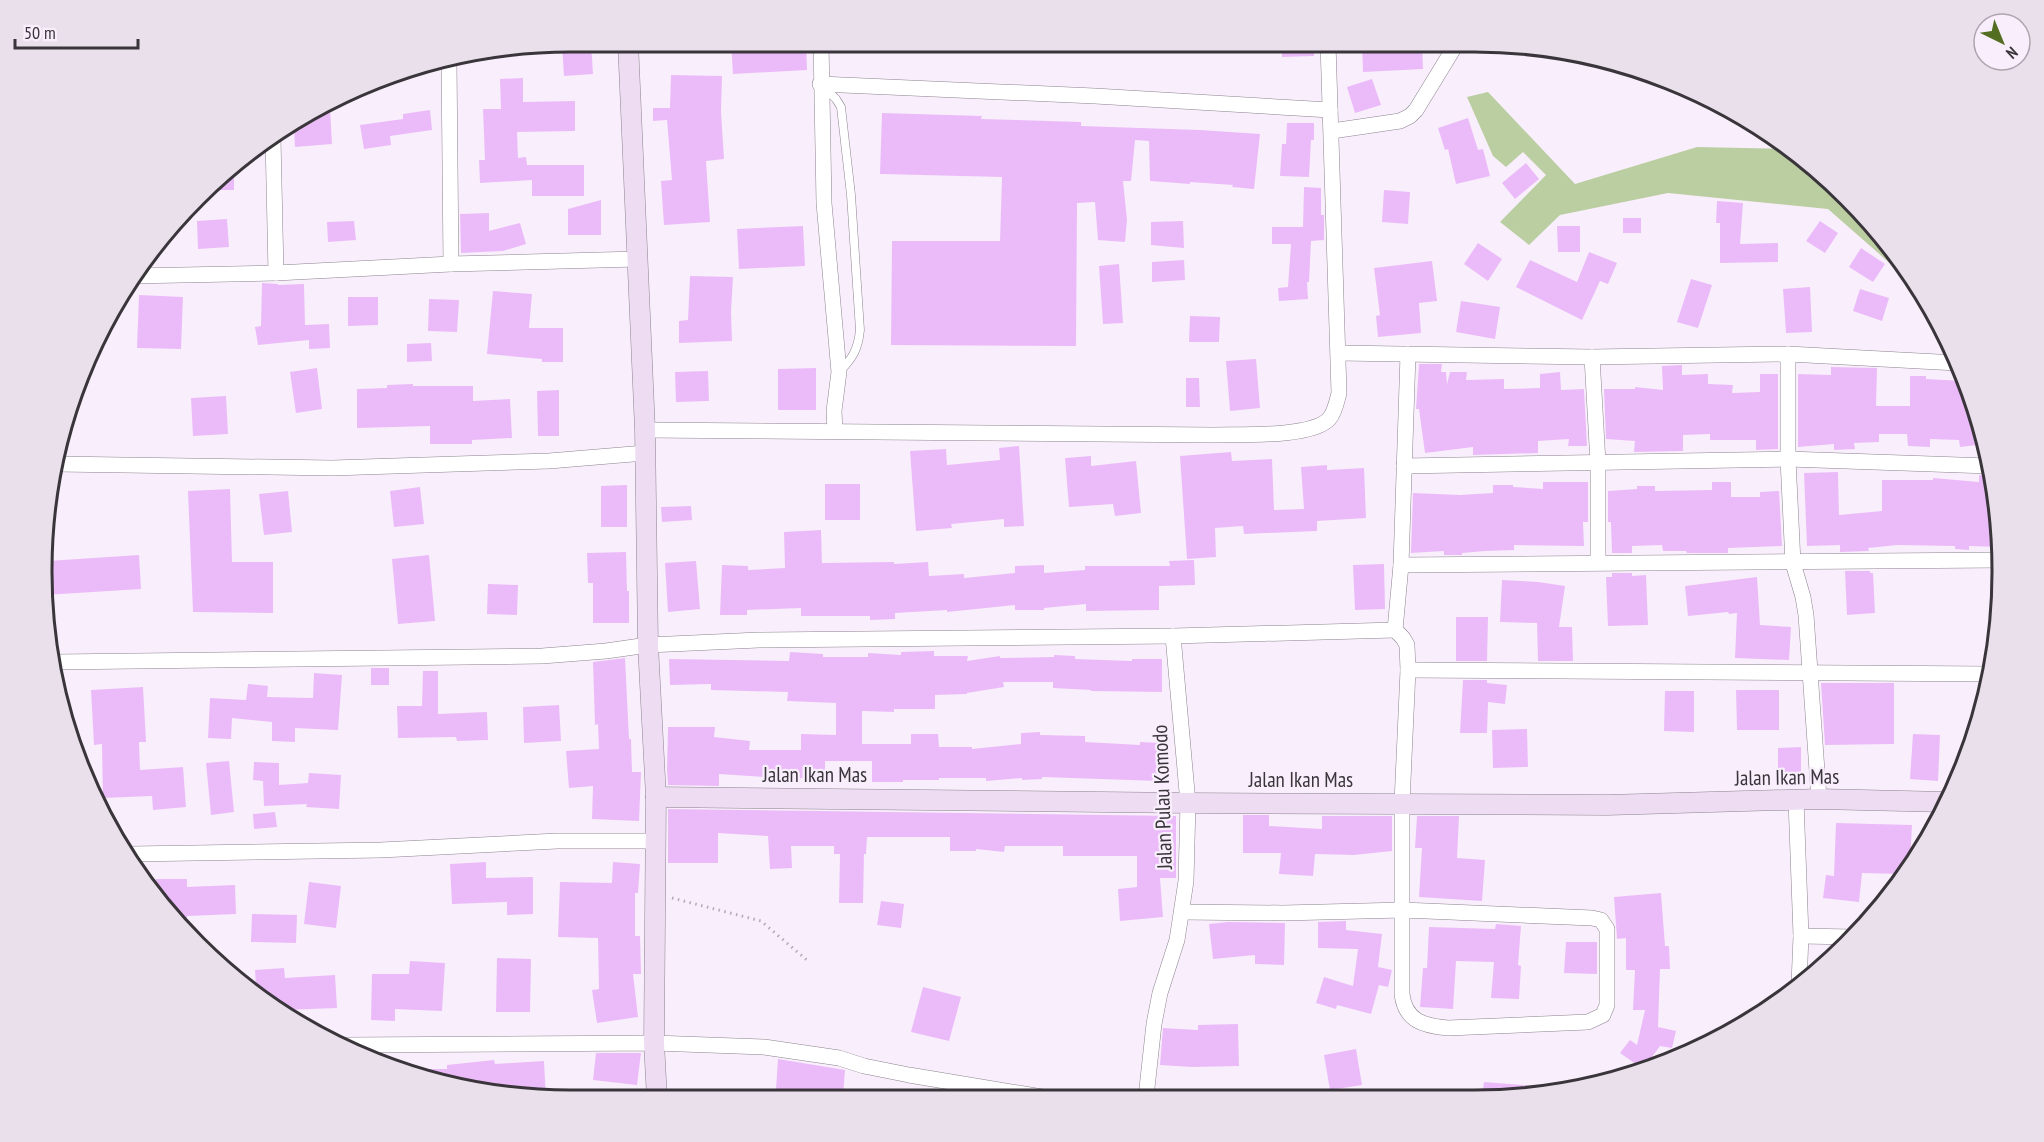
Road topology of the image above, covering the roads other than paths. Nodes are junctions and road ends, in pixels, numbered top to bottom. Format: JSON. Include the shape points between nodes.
{"nodes":[{"id":1,"x":628,"y":52,"type":"edge"},
{"id":2,"x":820,"y":52,"type":"edge"},
{"id":3,"x":1328,"y":52,"type":"edge"},
{"id":4,"x":1451,"y":52,"type":"edge"},
{"id":5,"x":448,"y":67,"type":"edge"},
{"id":6,"x":820,"y":84,"type":"junction"},
{"id":7,"x":1330,"y":110,"type":"junction"},
{"id":8,"x":1332,"y":131,"type":"junction"},
{"id":9,"x":273,"y":147,"type":"edge"},
{"id":10,"x":637,"y":259,"type":"junction"},
{"id":11,"x":451,"y":264,"type":"junction"},
{"id":12,"x":276,"y":273,"type":"junction"},
{"id":13,"x":145,"y":276,"type":"edge"},
{"id":14,"x":1339,"y":353,"type":"junction"},
{"id":15,"x":1407,"y":354,"type":"junction"},
{"id":16,"x":1788,"y":354,"type":"junction"},
{"id":17,"x":1592,"y":357,"type":"junction"},
{"id":18,"x":1947,"y":362,"type":"edge"},
{"id":19,"x":839,"y":372,"type":"junction"},
{"id":20,"x":645,"y":430,"type":"junction"},
{"id":21,"x":835,"y":431,"type":"junction"},
{"id":22,"x":645,"y":453,"type":"junction"},
{"id":23,"x":1788,"y":459,"type":"junction"},
{"id":24,"x":1598,"y":463,"type":"junction"},
{"id":25,"x":63,"y":464,"type":"edge"},
{"id":26,"x":1404,"y":466,"type":"junction"},
{"id":27,"x":1981,"y":466,"type":"edge"},
{"id":28,"x":1991,"y":560,"type":"edge"},
{"id":29,"x":1598,"y":562,"type":"junction"},
{"id":30,"x":1793,"y":562,"type":"junction"},
{"id":31,"x":1401,"y":565,"type":"junction"},
{"id":32,"x":1395,"y":630,"type":"junction"},
{"id":33,"x":1173,"y":636,"type":"junction"},
{"id":34,"x":648,"y":645,"type":"junction"},
{"id":35,"x":61,"y":663,"type":"edge"},
{"id":36,"x":1408,"y":670,"type":"junction"},
{"id":37,"x":1809,"y":672,"type":"junction"},
{"id":38,"x":1982,"y":674,"type":"edge"},
{"id":39,"x":656,"y":797,"type":"junction"},
{"id":40,"x":1819,"y":799,"type":"junction"},
{"id":41,"x":1796,"y":800,"type":"junction"},
{"id":42,"x":1937,"y":802,"type":"edge"},
{"id":43,"x":1188,"y":803,"type":"junction"},
{"id":44,"x":1402,"y":803,"type":"junction"},
{"id":45,"x":655,"y":841,"type":"junction"},
{"id":46,"x":137,"y":854,"type":"edge"},
{"id":47,"x":1403,"y":910,"type":"junction"},
{"id":48,"x":1182,"y":912,"type":"junction"},
{"id":49,"x":1801,"y":936,"type":"junction"},
{"id":50,"x":1841,"y":937,"type":"edge"},
{"id":51,"x":1799,"y":974,"type":"edge"},
{"id":52,"x":654,"y":1043,"type":"junction"},
{"id":53,"x":362,"y":1045,"type":"edge"},
{"id":54,"x":657,"y":1090,"type":"edge"},
{"id":55,"x":1000,"y":1090,"type":"edge"},
{"id":56,"x":1147,"y":1090,"type":"edge"}],
"edges":[{"from":1,"to":10,"type":"street"},
{"from":2,"to":6,"type":"street"},
{"from":3,"to":7,"type":"street"},
{"from":4,"to":8,"type":"street","via":[[1410,116],[1400,121]]},
{"from":5,"to":11,"type":"street"},
{"from":6,"to":7,"type":"street"},
{"from":6,"to":19,"type":"street","via":[[824,203]]},
{"from":6,"to":19,"type":"lane","via":[[841,107],[852,207],[860,330],[853,358]]},
{"from":7,"to":8,"type":"street"},
{"from":8,"to":14,"type":"street"},
{"from":9,"to":12,"type":"street"},
{"from":10,"to":11,"type":"street"},
{"from":10,"to":20,"type":"street"},
{"from":11,"to":12,"type":"street"},
{"from":12,"to":13,"type":"street"},
{"from":14,"to":15,"type":"street"},
{"from":14,"to":21,"type":"street","via":[[1337,404],[1319,426],[1300,432],[1212,435]]},
{"from":15,"to":17,"type":"street"},
{"from":15,"to":26,"type":"street"},
{"from":16,"to":17,"type":"street"},
{"from":16,"to":18,"type":"street"},
{"from":16,"to":23,"type":"street"},
{"from":17,"to":24,"type":"street"},
{"from":19,"to":21,"type":"street"},
{"from":20,"to":21,"type":"street"},
{"from":20,"to":22,"type":"street"},
{"from":22,"to":25,"type":"street","via":[[549,461],[332,468]]},
{"from":22,"to":34,"type":"street"},
{"from":23,"to":24,"type":"street"},
{"from":23,"to":27,"type":"street"},
{"from":23,"to":30,"type":"street"},
{"from":24,"to":26,"type":"street"},
{"from":24,"to":29,"type":"street"},
{"from":26,"to":31,"type":"street"},
{"from":28,"to":30,"type":"street"},
{"from":29,"to":30,"type":"street"},
{"from":29,"to":31,"type":"street"},
{"from":30,"to":37,"type":"street","via":[[1803,597]]},
{"from":31,"to":32,"type":"street"},
{"from":32,"to":33,"type":"street"},
{"from":32,"to":36,"type":"street","via":[[1407,645]]},
{"from":33,"to":34,"type":"street","via":[[759,640]]},
{"from":33,"to":43,"type":"street","name":"Jalan Pulau Komodo"},
{"from":34,"to":35,"type":"street","via":[[542,656]]},
{"from":34,"to":39,"type":"street"},
{"from":36,"to":37,"type":"street"},
{"from":36,"to":44,"type":"street"},
{"from":37,"to":38,"type":"street"},
{"from":37,"to":40,"type":"street"},
{"from":39,"to":43,"type":"street","name":"Jalan Ikan Mas"},
{"from":39,"to":45,"type":"street"},
{"from":40,"to":41,"type":"street","name":"Jalan Ikan Mas"},
{"from":40,"to":42,"type":"street","name":"Jalan Ikan Mas"},
{"from":41,"to":44,"type":"street","name":"Jalan Ikan Mas","via":[[1606,805]]},
{"from":41,"to":49,"type":"street"},
{"from":43,"to":44,"type":"street","name":"Jalan Ikan Mas"},
{"from":43,"to":48,"type":"street","name":"Jalan Pulau Komodo"},
{"from":44,"to":47,"type":"street"},
{"from":45,"to":46,"type":"street"},
{"from":45,"to":52,"type":"street"},
{"from":47,"to":47,"type":"street","via":[[1601,920],[1607,929],[1607,1005],[1603,1016],[1588,1022],[1448,1028],[1420,1022],[1403,1005]]},
{"from":47,"to":48,"type":"street"},
{"from":48,"to":56,"type":"street","name":"Jalan Pulau Komodo","via":[[1160,993]]},
{"from":49,"to":50,"type":"street"},
{"from":49,"to":51,"type":"street"},
{"from":52,"to":53,"type":"street"},
{"from":52,"to":54,"type":"street"},
{"from":52,"to":55,"type":"street","via":[[764,1047]]}]}
